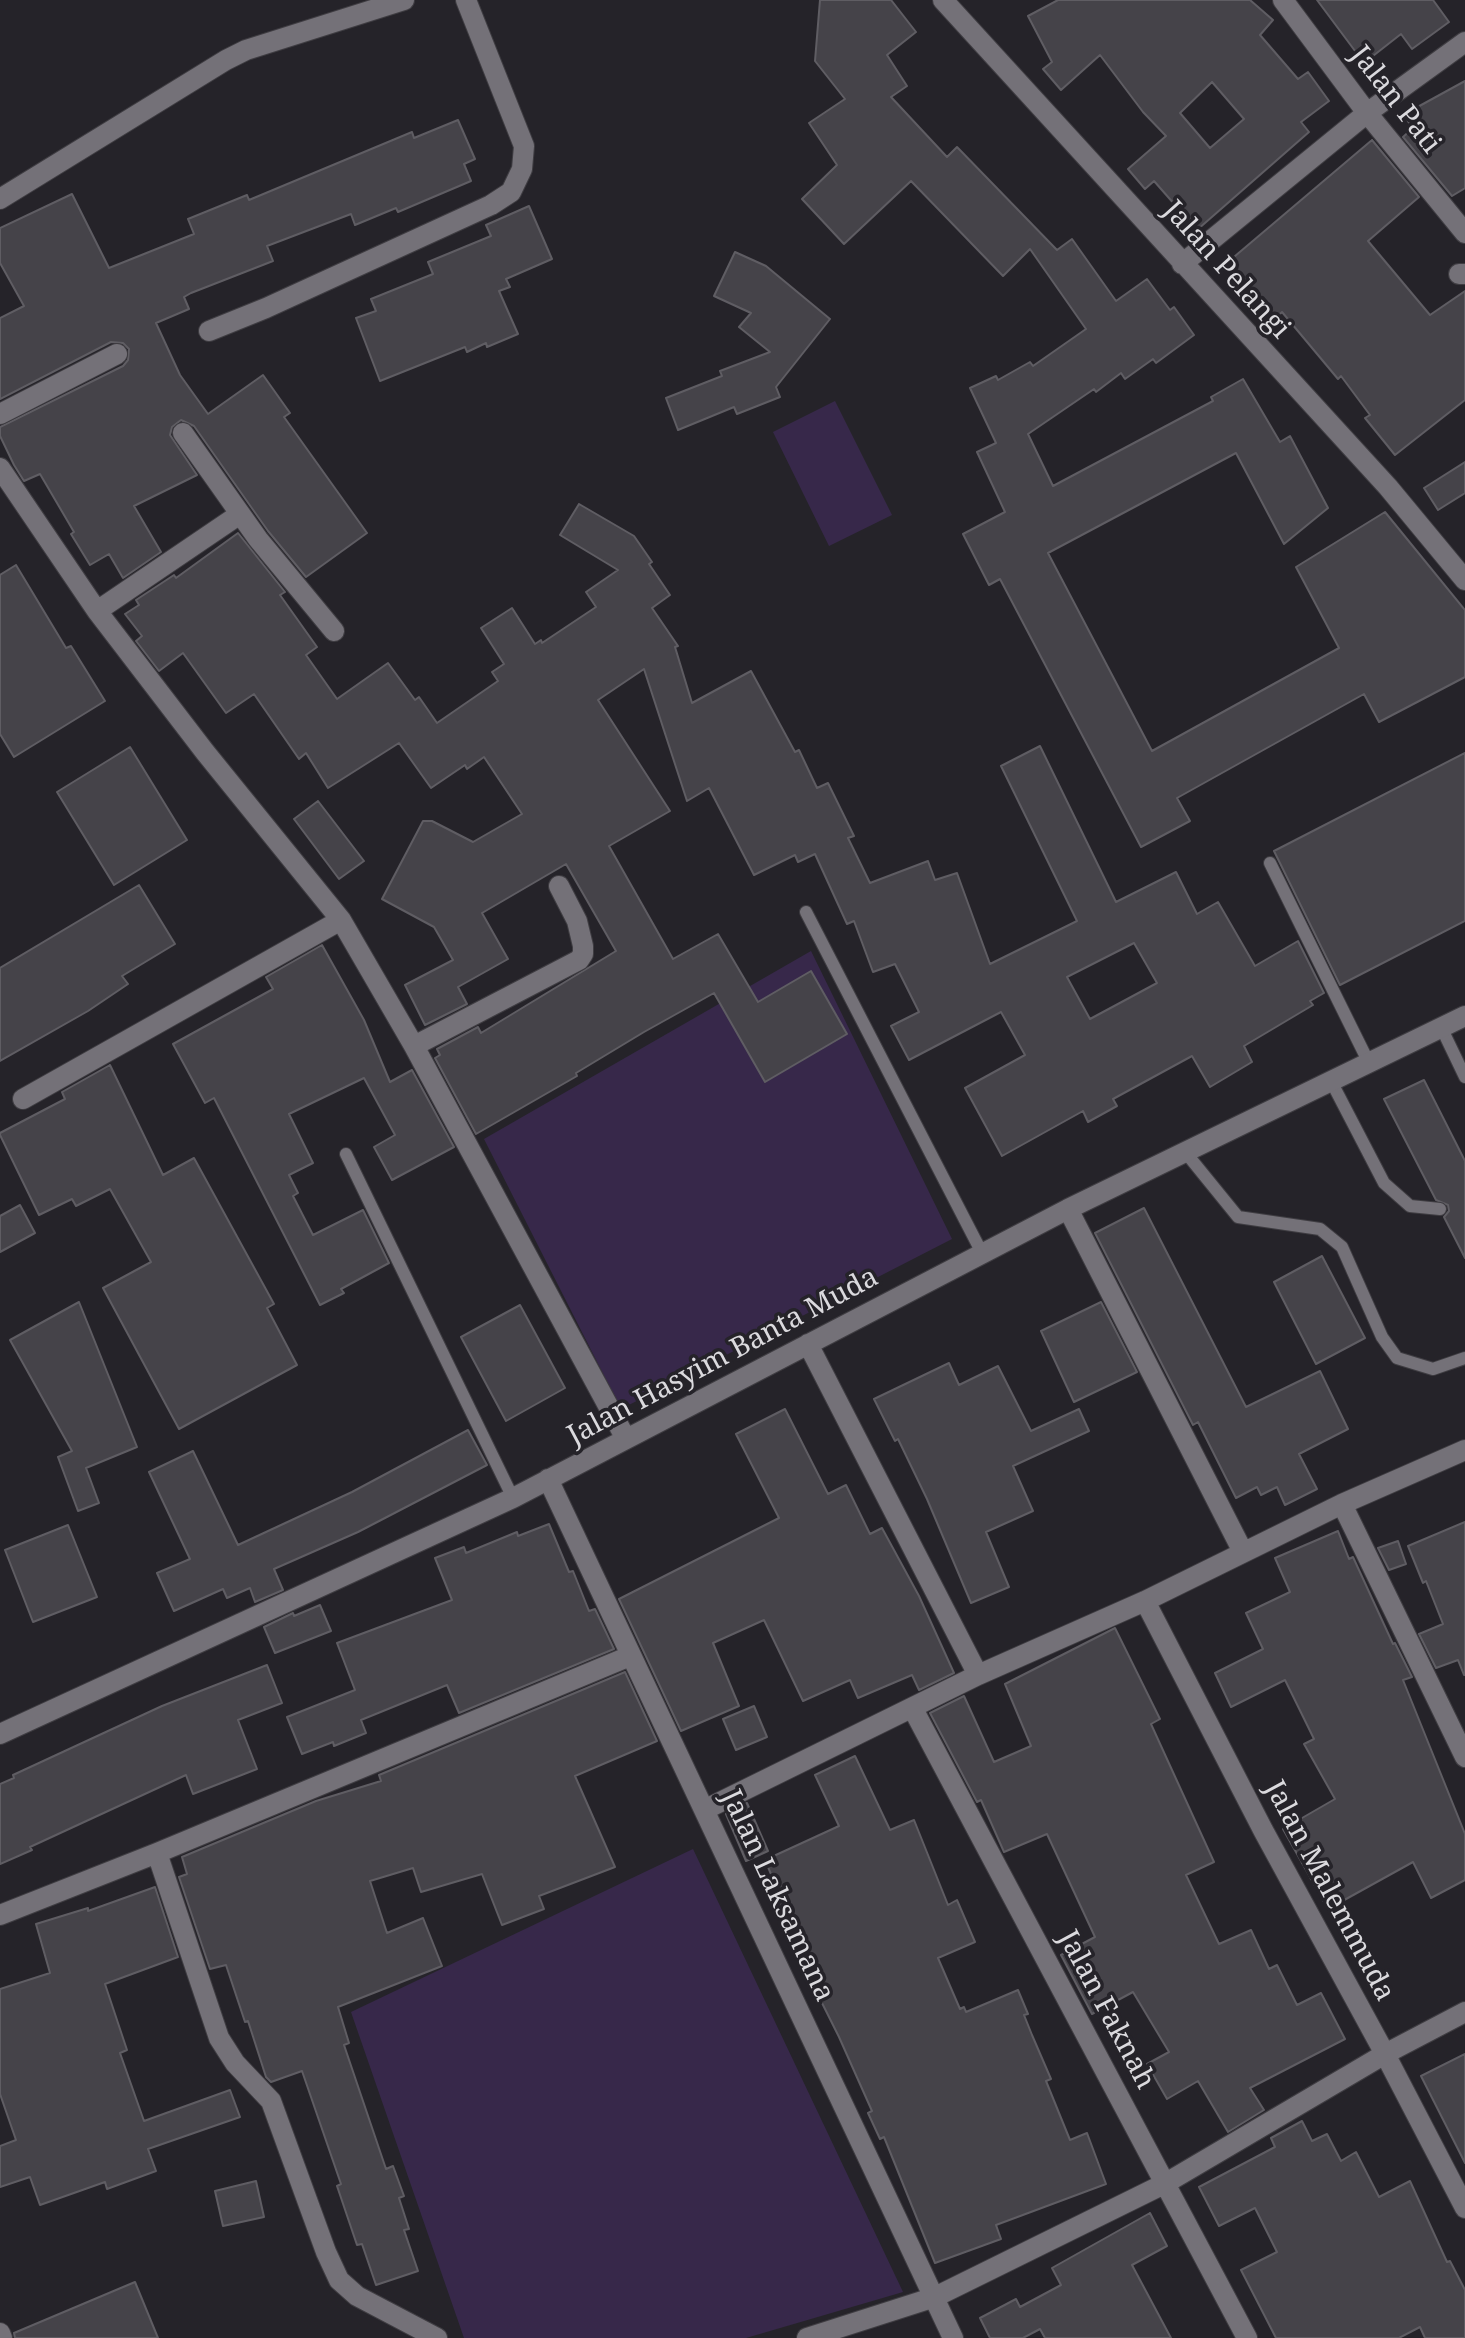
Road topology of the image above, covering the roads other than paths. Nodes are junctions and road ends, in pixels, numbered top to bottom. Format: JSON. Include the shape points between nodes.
{"nodes":[{"id":1,"x":404,"y":0,"type":"edge"},
{"id":2,"x":466,"y":0,"type":"edge"},
{"id":3,"x":943,"y":0,"type":"edge"},
{"id":4,"x":1283,"y":0,"type":"edge"},
{"id":5,"x":1465,"y":42,"type":"edge"},
{"id":6,"x":1367,"y":113,"type":"junction"},
{"id":7,"x":0,"y":199,"type":"edge"},
{"id":8,"x":1465,"y":233,"type":"edge"},
{"id":9,"x":1182,"y":264,"type":"junction"},
{"id":10,"x":209,"y":331,"type":"dead end"},
{"id":11,"x":117,"y":354,"type":"dead end"},
{"id":12,"x":0,"y":414,"type":"edge"},
{"id":13,"x":183,"y":433,"type":"dead end"},
{"id":14,"x":0,"y":468,"type":"edge"},
{"id":15,"x":240,"y":514,"type":"junction"},
{"id":16,"x":1465,"y":580,"type":"edge"},
{"id":17,"x":97,"y":611,"type":"junction"},
{"id":18,"x":334,"y":631,"type":"dead end"},
{"id":19,"x":1270,"y":863,"type":"dead end"},
{"id":20,"x":559,"y":886,"type":"dead end"},
{"id":21,"x":806,"y":912,"type":"dead end"},
{"id":22,"x":341,"y":920,"type":"junction"},
{"id":23,"x":1465,"y":1016,"type":"edge"},
{"id":24,"x":1441,"y":1027,"type":"junction"},
{"id":25,"x":414,"y":1046,"type":"junction"},
{"id":26,"x":1369,"y":1063,"type":"junction"},
{"id":27,"x":1465,"y":1077,"type":"edge"},
{"id":28,"x":1331,"y":1081,"type":"junction"},
{"id":29,"x":23,"y":1099,"type":"dead end"},
{"id":30,"x":1186,"y":1153,"type":"junction"},
{"id":31,"x":346,"y":1154,"type":"dead end"},
{"id":32,"x":1068,"y":1209,"type":"junction"},
{"id":33,"x":1440,"y":1209,"type":"dead end"},
{"id":34,"x":982,"y":1253,"type":"junction"},
{"id":35,"x":808,"y":1344,"type":"junction"},
{"id":36,"x":1465,"y":1358,"type":"edge"},
{"id":37,"x":626,"y":1439,"type":"junction"},
{"id":38,"x":1465,"y":1450,"type":"edge"},
{"id":39,"x":548,"y":1479,"type":"junction"},
{"id":40,"x":513,"y":1498,"type":"junction"},
{"id":41,"x":1342,"y":1504,"type":"junction"},
{"id":42,"x":1243,"y":1552,"type":"junction"},
{"id":43,"x":1145,"y":1601,"type":"junction"},
{"id":44,"x":630,"y":1656,"type":"junction"},
{"id":45,"x":978,"y":1675,"type":"junction"},
{"id":46,"x":913,"y":1709,"type":"junction"},
{"id":47,"x":0,"y":1734,"type":"edge"},
{"id":48,"x":1465,"y":1757,"type":"edge"},
{"id":49,"x":706,"y":1809,"type":"junction"},
{"id":50,"x":157,"y":1853,"type":"junction"},
{"id":51,"x":0,"y":1915,"type":"edge"},
{"id":52,"x":1465,"y":2012,"type":"edge"},
{"id":53,"x":1385,"y":2054,"type":"junction"},
{"id":54,"x":1166,"y":2183,"type":"junction"},
{"id":55,"x":1465,"y":2208,"type":"edge"},
{"id":56,"x":935,"y":2297,"type":"junction"},
{"id":57,"x":437,"y":2338,"type":"edge"},
{"id":58,"x":807,"y":2338,"type":"edge"},
{"id":59,"x":953,"y":2338,"type":"edge"},
{"id":60,"x":1247,"y":2338,"type":"edge"}],
"edges":[{"from":1,"to":7,"type":"street","via":[[236,55]]},
{"from":2,"to":10,"type":"street","via":[[524,146],[522,169],[511,192]]},
{"from":3,"to":9,"type":"street","name":"Jalan Pelangi"},
{"from":4,"to":6,"type":"street","name":"Jalan Pati"},
{"from":5,"to":6,"type":"street"},
{"from":6,"to":8,"type":"street","name":"Jalan Pati"},
{"from":6,"to":9,"type":"street"},
{"from":9,"to":16,"type":"street","name":"Jalan Pelangi","via":[[1388,487]]},
{"from":11,"to":12,"type":"street"},
{"from":13,"to":15,"type":"street"},
{"from":14,"to":17,"type":"street"},
{"from":15,"to":17,"type":"street"},
{"from":15,"to":18,"type":"street"},
{"from":17,"to":22,"type":"street"},
{"from":19,"to":26,"type":"lane"},
{"from":20,"to":25,"type":"street","via":[[577,921],[583,946],[579,960]]},
{"from":21,"to":34,"type":"lane"},
{"from":22,"to":25,"type":"street"},
{"from":22,"to":29,"type":"street"},
{"from":23,"to":24,"type":"street","name":"Jalan Hasyim Banta Muda"},
{"from":24,"to":26,"type":"street","name":"Jalan Hasyim Banta Muda"},
{"from":24,"to":27,"type":"lane"},
{"from":25,"to":37,"type":"street"},
{"from":26,"to":28,"type":"street","name":"Jalan Hasyim Banta Muda"},
{"from":28,"to":30,"type":"street","name":"Jalan Hasyim Banta Muda"},
{"from":28,"to":33,"type":"lane","via":[[1384,1183],[1410,1206]]},
{"from":30,"to":32,"type":"street","name":"Jalan Hasyim Banta Muda"},
{"from":30,"to":36,"type":"lane","via":[[1238,1217],[1320,1229],[1342,1247],[1382,1337],[1397,1358],[1433,1369]]},
{"from":31,"to":40,"type":"lane"},
{"from":32,"to":34,"type":"street","name":"Jalan Hasyim Banta Muda"},
{"from":32,"to":42,"type":"street"},
{"from":34,"to":35,"type":"street","name":"Jalan Hasyim Banta Muda"},
{"from":35,"to":37,"type":"street","name":"Jalan Hasyim Banta Muda"},
{"from":35,"to":45,"type":"street"},
{"from":37,"to":39,"type":"street","name":"Jalan Hasyim Banta Muda"},
{"from":38,"to":41,"type":"street"},
{"from":39,"to":40,"type":"street","name":"Jalan Hasyim Banta Muda"},
{"from":39,"to":44,"type":"street","name":"Jalan Laksamana"},
{"from":40,"to":47,"type":"street","name":"Jalan Hasyim Banta Muda"},
{"from":41,"to":42,"type":"street"},
{"from":41,"to":48,"type":"street"},
{"from":42,"to":43,"type":"street"},
{"from":43,"to":45,"type":"street"},
{"from":43,"to":53,"type":"street","name":"Jalan Malemmuda"},
{"from":44,"to":49,"type":"street","name":"Jalan Laksamana"},
{"from":44,"to":50,"type":"street"},
{"from":45,"to":46,"type":"street"},
{"from":46,"to":49,"type":"street"},
{"from":46,"to":54,"type":"street","name":"Jalan Faknah"},
{"from":49,"to":56,"type":"street","name":"Jalan Laksamana"},
{"from":50,"to":51,"type":"street"},
{"from":50,"to":57,"type":"street","via":[[219,2038],[271,2101],[339,2280],[357,2296]]},
{"from":52,"to":53,"type":"street"},
{"from":53,"to":54,"type":"street"},
{"from":53,"to":55,"type":"street","name":"Jalan Malemmuda"},
{"from":54,"to":56,"type":"street"},
{"from":54,"to":60,"type":"street","name":"Jalan Faknah"},
{"from":56,"to":58,"type":"street"},
{"from":56,"to":59,"type":"street","name":"Jalan Laksamana"}]}
